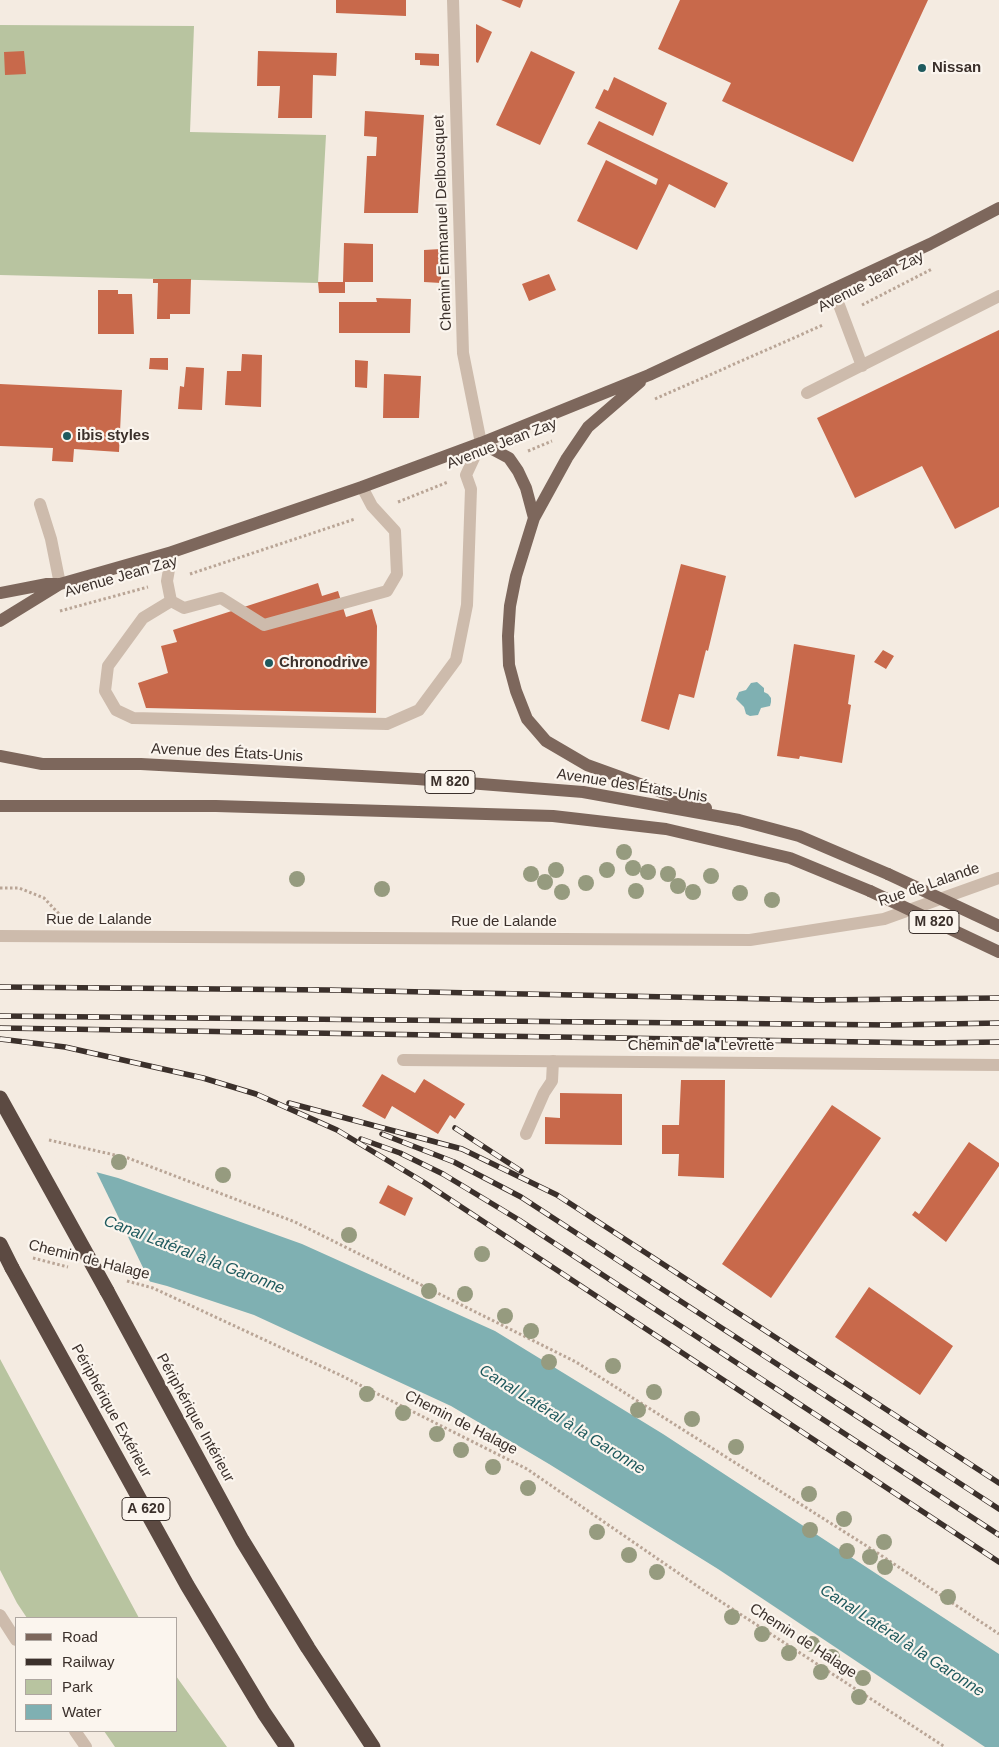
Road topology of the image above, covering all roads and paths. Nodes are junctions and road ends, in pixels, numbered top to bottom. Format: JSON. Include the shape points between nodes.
{"nodes":[{"id":1,"x":453,"y":0,"type":"edge"},
{"id":2,"x":999,"y":208,"type":"edge"},
{"id":3,"x":940,"y":265,"type":"dead end"},
{"id":4,"x":833,"y":289,"type":"junction"},
{"id":5,"x":999,"y":296,"type":"edge"},
{"id":6,"x":843,"y":315,"type":"junction"},
{"id":7,"x":862,"y":366,"type":"junction"},
{"id":8,"x":649,"y":375,"type":"junction"},
{"id":9,"x":807,"y":393,"type":"dead end"},
{"id":10,"x":650,"y":401,"type":"dead end"},
{"id":11,"x":588,"y":427,"type":"junction"},
{"id":12,"x":481,"y":443,"type":"junction"},
{"id":13,"x":509,"y":458,"type":"junction"},
{"id":14,"x":466,"y":475,"type":"junction"},
{"id":15,"x":362,"y":487,"type":"junction"},
{"id":16,"x":40,"y":504,"type":"dead end"},
{"id":17,"x":377,"y":510,"type":"junction"},
{"id":18,"x":534,"y":518,"type":"junction"},
{"id":19,"x":172,"y":552,"type":"junction"},
{"id":20,"x":167,"y":581,"type":"junction"},
{"id":21,"x":60,"y":584,"type":"junction"},
{"id":22,"x":0,"y":593,"type":"edge"},
{"id":23,"x":170,"y":601,"type":"junction"},
{"id":24,"x":60,"y":611,"type":"dead end"},
{"id":25,"x":0,"y":621,"type":"edge"},
{"id":26,"x":0,"y":756,"type":"edge"},
{"id":27,"x":0,"y":806,"type":"edge"},
{"id":28,"x":739,"y":820,"type":"junction"},
{"id":29,"x":999,"y":878,"type":"edge"},
{"id":30,"x":0,"y":888,"type":"edge"},
{"id":31,"x":999,"y":926,"type":"edge"},
{"id":32,"x":0,"y":936,"type":"edge"},
{"id":33,"x":69,"y":936,"type":"junction"},
{"id":34,"x":999,"y":952,"type":"edge"},
{"id":35,"x":403,"y":1060,"type":"dead end"},
{"id":36,"x":553,"y":1061,"type":"junction"},
{"id":37,"x":999,"y":1065,"type":"edge"},
{"id":38,"x":0,"y":1098,"type":"edge"},
{"id":39,"x":526,"y":1134,"type":"dead end"},
{"id":40,"x":46,"y":1139,"type":"dead end"},
{"id":41,"x":0,"y":1244,"type":"edge"},
{"id":42,"x":29,"y":1257,"type":"dead end"},
{"id":43,"x":77,"y":1269,"type":"dead end"},
{"id":44,"x":125,"y":1281,"type":"dead end"},
{"id":45,"x":0,"y":1615,"type":"edge"},
{"id":46,"x":999,"y":1634,"type":"edge"},
{"id":47,"x":15,"y":1638,"type":"edge"},
{"id":48,"x":76,"y":1732,"type":"edge"},
{"id":49,"x":86,"y":1747,"type":"edge"},
{"id":50,"x":287,"y":1747,"type":"edge"},
{"id":51,"x":373,"y":1747,"type":"edge"},
{"id":52,"x":945,"y":1747,"type":"edge"}],
"edges":[{"from":1,"to":12,"type":"street","name":"Chemin Emmanuel Delbousquet","via":[[463,353]]},
{"from":2,"to":4,"type":"main road","name":"Avenue Jean Zay"},
{"from":3,"to":6,"type":"path","name":"Avenue Jean Zay"},
{"from":4,"to":6,"type":"street"},
{"from":4,"to":8,"type":"main road","name":"Avenue Jean Zay"},
{"from":5,"to":7,"type":"street"},
{"from":6,"to":7,"type":"street"},
{"from":6,"to":10,"type":"path","name":"Avenue Jean Zay"},
{"from":7,"to":9,"type":"street"},
{"from":8,"to":11,"type":"main road"},
{"from":8,"to":12,"type":"main road","name":"Avenue Jean Zay"},
{"from":11,"to":13,"type":"path","name":"Avenue Jean Zay"},
{"from":11,"to":18,"type":"main road"},
{"from":12,"to":13,"type":"main road"},
{"from":12,"to":14,"type":"street"},
{"from":12,"to":15,"type":"main road","name":"Avenue Jean Zay"},
{"from":13,"to":18,"type":"main road","via":[[526,488]]},
{"from":14,"to":17,"type":"path","name":"Avenue Jean Zay"},
{"from":14,"to":23,"type":"street","via":[[471,489],[467,605],[456,660],[419,710],[386,724],[133,718],[116,710],[105,691],[108,666],[143,618]]},
{"from":15,"to":17,"type":"street"},
{"from":15,"to":19,"type":"main road","name":"Avenue Jean Zay"},
{"from":16,"to":21,"type":"street"},
{"from":17,"to":20,"type":"path","name":"Avenue Jean Zay"},
{"from":17,"to":23,"type":"street","via":[[395,531],[397,574],[387,591],[264,625],[221,598],[184,608]]},
{"from":18,"to":28,"type":"main road","via":[[516,576],[508,636],[509,665],[527,719],[546,741],[587,765]]},
{"from":19,"to":20,"type":"street"},
{"from":19,"to":21,"type":"main road","name":"Avenue Jean Zay"},
{"from":20,"to":23,"type":"street"},
{"from":20,"to":24,"type":"path","name":"Avenue Jean Zay"},
{"from":21,"to":22,"type":"main road","name":"Avenue Jean Zay"},
{"from":21,"to":25,"type":"main road","name":"Avenue Jean Zay"},
{"from":26,"to":28,"type":"main road","name":"Avenue des États-Unis","number":"M 820","via":[[42,764],[141,764],[417,779],[582,792]]},
{"from":27,"to":34,"type":"main road","number":"M 820","bridge":true,"via":[[216,806],[553,816],[666,829],[790,858]]},
{"from":28,"to":31,"type":"main road","name":"Avenue des États-Unis","number":"M 820","bridge":true,"via":[[799,836]]},
{"from":29,"to":33,"type":"street","name":"Rue de Lalande","via":[[884,919],[750,940]]},
{"from":30,"to":33,"type":"path","via":[[19,888],[44,898],[62,918]]},
{"from":32,"to":33,"type":"street","name":"Rue de Lalande"},
{"from":35,"to":36,"type":"street","name":"Chemin de la Levrette"},
{"from":36,"to":37,"type":"street","name":"Chemin de la Levrette"},
{"from":36,"to":39,"type":"street","via":[[552,1081]]},
{"from":38,"to":51,"type":"highway","name":"Périphérique Intérieur","bridge":true,"via":[[242,1540]]},
{"from":40,"to":46,"type":"path","via":[[128,1158],[296,1222],[576,1362],[873,1550]]},
{"from":41,"to":50,"type":"highway","name":"Périphérique Extérieur","number":"A 620","bridge":true,"via":[[188,1585]]},
{"from":42,"to":43,"type":"path","name":"Chemin de Halage"},
{"from":44,"to":52,"type":"path","name":"Chemin de Halage","via":[[153,1288],[340,1374],[527,1469],[703,1590]]},
{"from":45,"to":47,"type":"street"},
{"from":48,"to":49,"type":"street"}]}
